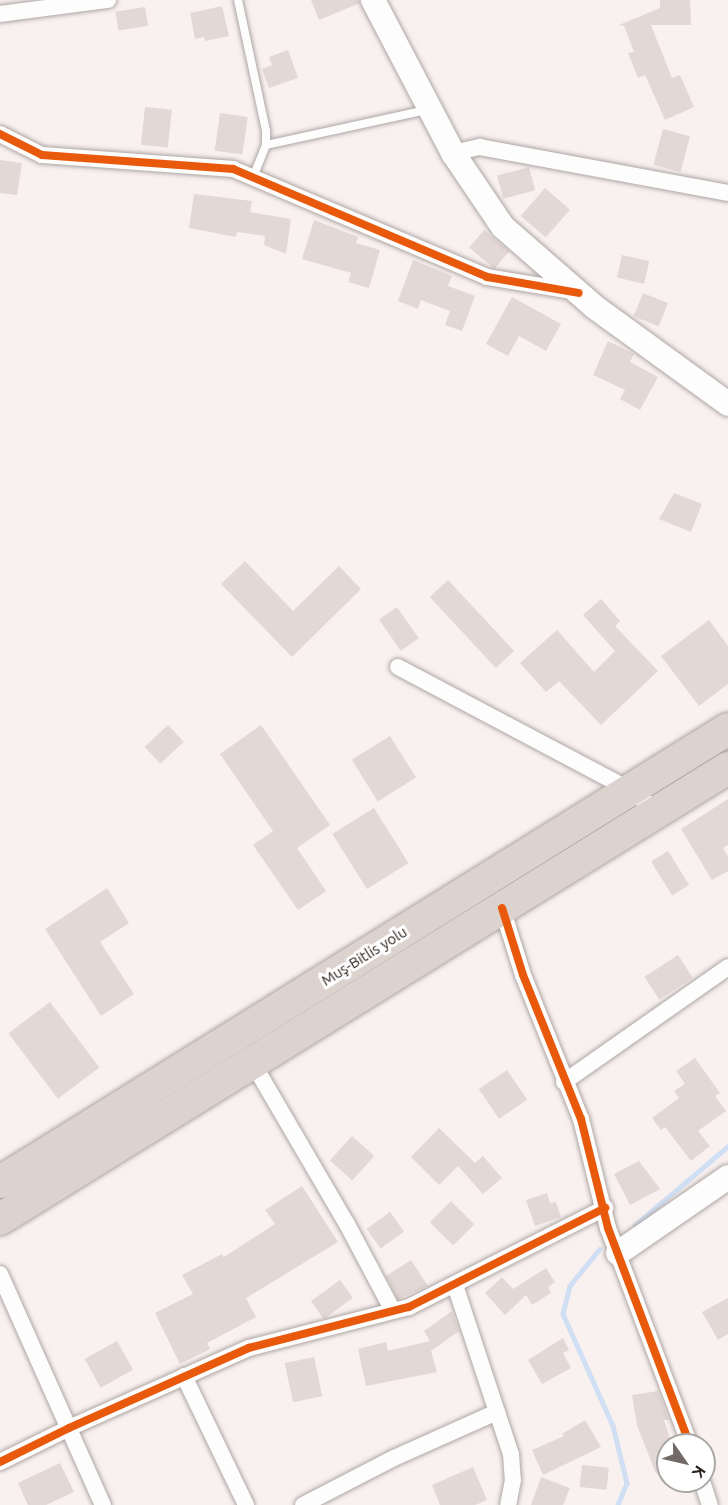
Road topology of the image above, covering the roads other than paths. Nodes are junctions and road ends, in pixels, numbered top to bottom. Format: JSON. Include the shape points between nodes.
{"nodes":[{"id":1,"x":108,"y":0,"type":"edge"},
{"id":2,"x":238,"y":0,"type":"edge"},
{"id":3,"x":373,"y":0,"type":"edge"},
{"id":4,"x":0,"y":14,"type":"edge"},
{"id":5,"x":430,"y":110,"type":"junction"},
{"id":6,"x":0,"y":134,"type":"edge"},
{"id":7,"x":266,"y":145,"type":"junction"},
{"id":8,"x":453,"y":153,"type":"junction"},
{"id":9,"x":253,"y":177,"type":"junction"},
{"id":10,"x":728,"y":193,"type":"edge"},
{"id":11,"x":579,"y":293,"type":"junction"},
{"id":12,"x":728,"y":404,"type":"edge"},
{"id":13,"x":398,"y":667,"type":"dead end"},
{"id":14,"x":728,"y":729,"type":"edge"},
{"id":15,"x":728,"y":768,"type":"edge"},
{"id":16,"x":630,"y":790,"type":"junction"},
{"id":17,"x":658,"y":812,"type":"junction"},
{"id":18,"x":502,"y":908,"type":"junction"},
{"id":19,"x":728,"y":967,"type":"edge"},
{"id":20,"x":251,"y":1060,"type":"junction"},
{"id":21,"x":564,"y":1082,"type":"junction"},
{"id":22,"x":728,"y":1177,"type":"edge"},
{"id":23,"x":0,"y":1182,"type":"edge"},
{"id":24,"x":605,"y":1208,"type":"junction"},
{"id":25,"x":0,"y":1219,"type":"edge"},
{"id":26,"x":618,"y":1253,"type":"junction"},
{"id":27,"x":0,"y":1274,"type":"edge"},
{"id":28,"x":455,"y":1285,"type":"junction"},
{"id":29,"x":393,"y":1311,"type":"junction"},
{"id":30,"x":184,"y":1376,"type":"junction"},
{"id":31,"x":497,"y":1412,"type":"junction"},
{"id":32,"x":69,"y":1428,"type":"junction"},
{"id":33,"x":686,"y":1433,"type":"edge"},
{"id":34,"x":0,"y":1462,"type":"edge"},
{"id":35,"x":103,"y":1505,"type":"edge"},
{"id":36,"x":246,"y":1505,"type":"edge"},
{"id":37,"x":303,"y":1505,"type":"edge"},
{"id":38,"x":508,"y":1505,"type":"edge"}],
"edges":[{"from":1,"to":4,"type":"street"},
{"from":2,"to":7,"type":"lane"},
{"from":3,"to":5,"type":"street"},
{"from":5,"to":7,"type":"lane"},
{"from":5,"to":8,"type":"street"},
{"from":6,"to":9,"type":"street","via":[[42,155],[233,169]]},
{"from":7,"to":9,"type":"lane"},
{"from":8,"to":10,"type":"street","via":[[480,147]]},
{"from":8,"to":11,"type":"street","via":[[502,227]]},
{"from":9,"to":11,"type":"street","via":[[487,277]]},
{"from":11,"to":12,"type":"street"},
{"from":13,"to":16,"type":"street"},
{"from":14,"to":16,"type":"highway","name":"Muş-Bitlis yolu"},
{"from":15,"to":17,"type":"highway","name":"Muş-Bitlis yolu"},
{"from":16,"to":17,"type":"street"},
{"from":16,"to":23,"type":"highway","name":"Muş-Bitlis yolu"},
{"from":17,"to":18,"type":"highway","name":"Muş-Bitlis yolu"},
{"from":18,"to":20,"type":"highway","name":"Muş-Bitlis yolu"},
{"from":18,"to":21,"type":"street","via":[[522,975]]},
{"from":19,"to":21,"type":"street"},
{"from":20,"to":25,"type":"highway","name":"Muş-Bitlis yolu"},
{"from":20,"to":29,"type":"street"},
{"from":21,"to":24,"type":"street","via":[[581,1119]]},
{"from":22,"to":26,"type":"street"},
{"from":24,"to":26,"type":"street"},
{"from":24,"to":28,"type":"street"},
{"from":26,"to":33,"type":"street"},
{"from":27,"to":32,"type":"street"},
{"from":28,"to":29,"type":"street"},
{"from":28,"to":31,"type":"street"},
{"from":29,"to":30,"type":"street","via":[[249,1348]]},
{"from":30,"to":32,"type":"street"},
{"from":30,"to":36,"type":"street"},
{"from":31,"to":37,"type":"street","via":[[394,1458]]},
{"from":31,"to":38,"type":"street","via":[[511,1454],[513,1480]]},
{"from":32,"to":34,"type":"street"},
{"from":32,"to":35,"type":"street"}]}
